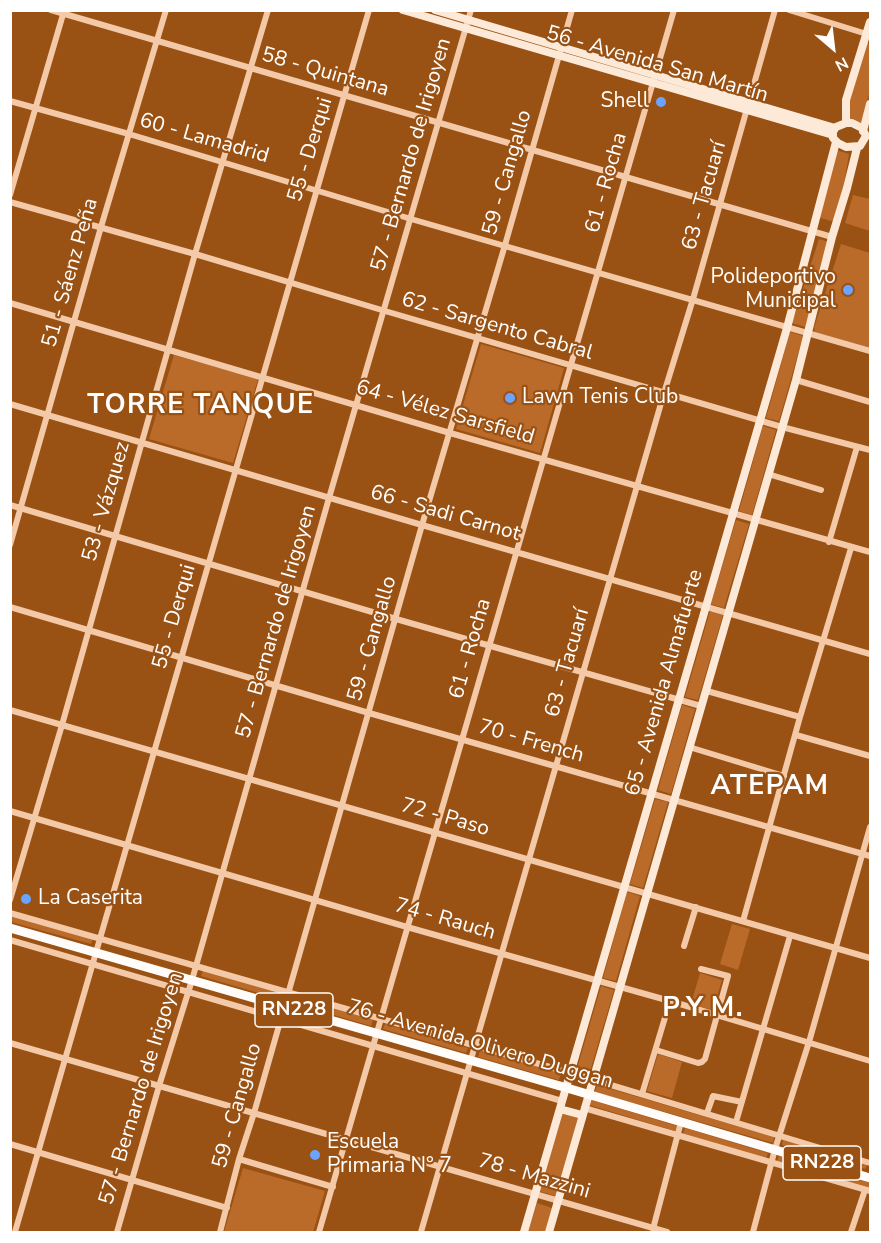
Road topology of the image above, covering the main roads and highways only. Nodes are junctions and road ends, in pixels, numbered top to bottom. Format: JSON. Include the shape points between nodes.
{"nodes":[{"id":1,"x":403,"y":10,"type":"edge"},
{"id":2,"x":435,"y":10,"type":"edge"},
{"id":3,"x":870,"y":22,"type":"edge"},
{"id":4,"x":468,"y":24,"type":"junction"},
{"id":5,"x":868,"y":35,"type":"edge"},
{"id":6,"x":870,"y":104,"type":"edge"},
{"id":7,"x":846,"y":123,"type":"junction"},
{"id":8,"x":835,"y":135,"type":"junction"},
{"id":9,"x":865,"y":140,"type":"edge"},
{"id":10,"x":10,"y":928,"type":"edge"},
{"id":11,"x":567,"y":1088,"type":"junction"},
{"id":12,"x":588,"y":1094,"type":"junction"},
{"id":13,"x":561,"y":1105,"type":"junction"},
{"id":14,"x":583,"y":1111,"type":"junction"},
{"id":15,"x":870,"y":1176,"type":"edge"},
{"id":16,"x":524,"y":1233,"type":"edge"},
{"id":17,"x":549,"y":1233,"type":"edge"}],
"edges":[{"from":1,"to":4,"type":"main road","name":"56 - Avenida San Martín"},
{"from":2,"to":4,"type":"main road","name":"56 - Avenida San Martín"},
{"from":3,"to":5,"type":"main road"},
{"from":4,"to":8,"type":"main road","name":"56 - Avenida San Martín"},
{"from":5,"to":7,"type":"main road","via":[[846,100]]},
{"from":6,"to":9,"type":"main road","name":"65 - Avenida Almafuerte"},
{"from":7,"to":8,"type":"main road"},
{"from":7,"to":9,"type":"main road","via":[[858,126]]},
{"from":8,"to":9,"type":"main road","name":"56 - Avenida San Martín","via":[[846,147]]},
{"from":8,"to":11,"type":"main road","name":"65 - Avenida Almafuerte","via":[[787,328]]},
{"from":9,"to":12,"type":"main road","name":"65 - Avenida Almafuerte","via":[[832,237],[796,380]]},
{"from":10,"to":11,"type":"highway","name":"76 - Avenida Olivero Duggan","number":"RN228"},
{"from":11,"to":12,"type":"highway","name":"76 - Avenida Olivero Duggan","number":"RN228"},
{"from":11,"to":13,"type":"main road","name":"65 - Avenida Almafuerte"},
{"from":12,"to":14,"type":"main road","name":"65 - Avenida Almafuerte"},
{"from":12,"to":15,"type":"highway","name":"76 - Avenida Olivero Duggan","number":"RN228"},
{"from":13,"to":14,"type":"main road"},
{"from":13,"to":16,"type":"main road","name":"65 - Avenida Almafuerte"},
{"from":14,"to":17,"type":"main road","name":"65 - Avenida Almafuerte"}]}
